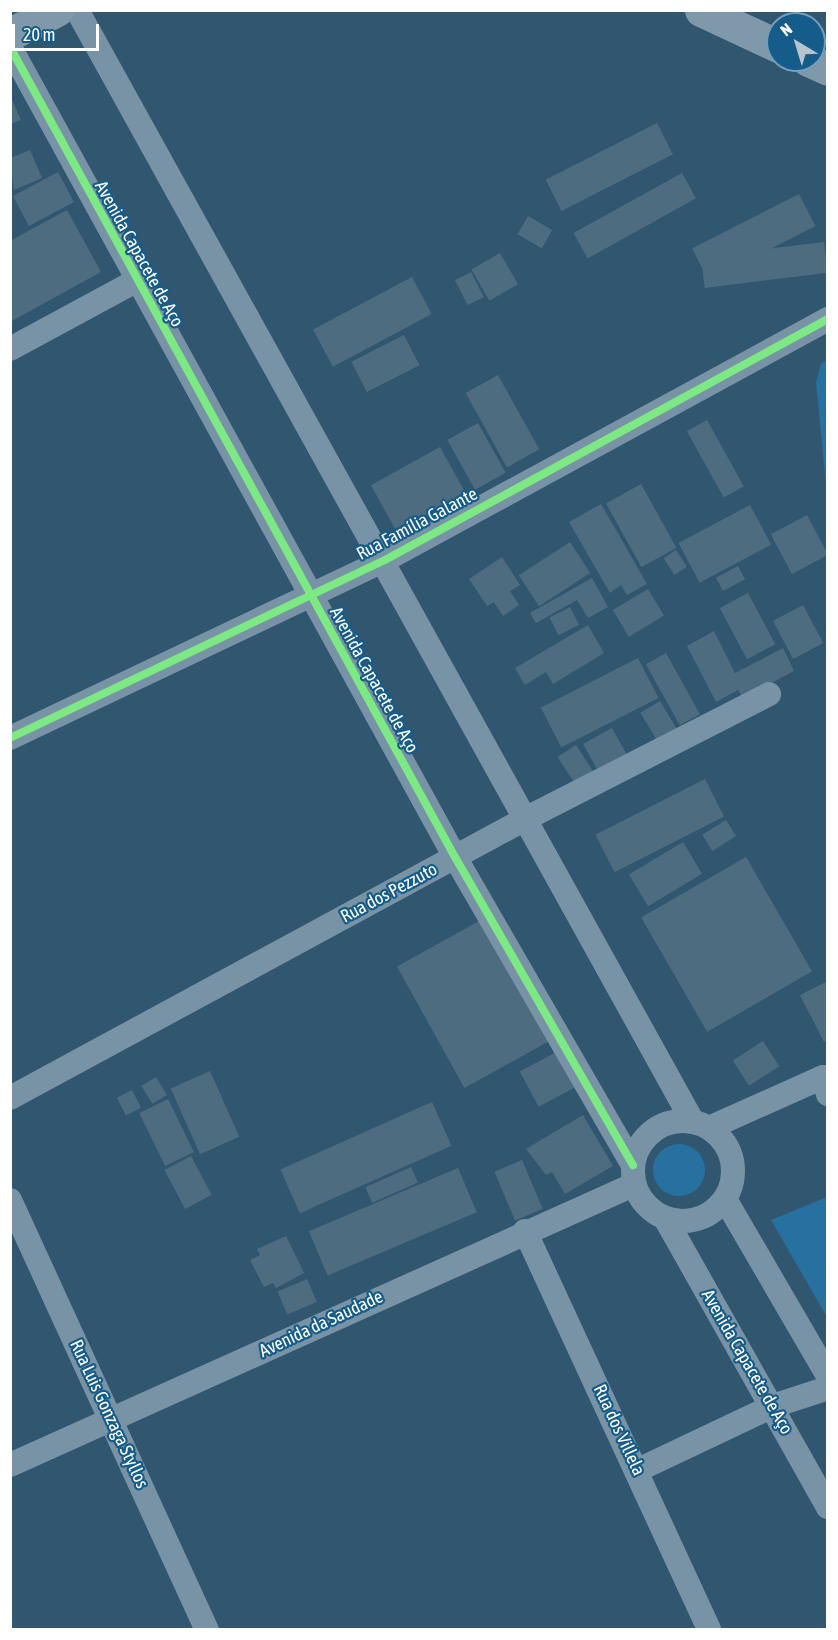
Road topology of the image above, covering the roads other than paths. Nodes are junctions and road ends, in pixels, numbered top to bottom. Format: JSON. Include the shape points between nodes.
{"nodes":[{"id":1,"x":57,"y":10,"type":"edge"},
{"id":2,"x":77,"y":10,"type":"edge"},
{"id":3,"x":701,"y":10,"type":"edge"},
{"id":4,"x":10,"y":34,"type":"edge"},
{"id":5,"x":766,"y":40,"type":"edge"},
{"id":6,"x":10,"y":47,"type":"edge"},
{"id":7,"x":136,"y":281,"type":"junction"},
{"id":8,"x":828,"y":319,"type":"edge"},
{"id":9,"x":10,"y":349,"type":"edge"},
{"id":10,"x":385,"y":560,"type":"junction"},
{"id":11,"x":310,"y":595,"type":"junction"},
{"id":12,"x":769,"y":694,"type":"dead end"},
{"id":13,"x":10,"y":738,"type":"edge"},
{"id":14,"x":527,"y":818,"type":"junction"},
{"id":15,"x":455,"y":857,"type":"junction"},
{"id":16,"x":828,"y":1094,"type":"edge"},
{"id":17,"x":10,"y":1098,"type":"edge"},
{"id":18,"x":701,"y":1125,"type":"junction"},
{"id":19,"x":633,"y":1175,"type":"junction"},
{"id":20,"x":724,"y":1199,"type":"junction"},
{"id":21,"x":10,"y":1200,"type":"edge"},
{"id":22,"x":665,"y":1218,"type":"junction"},
{"id":23,"x":525,"y":1231,"type":"junction"},
{"id":24,"x":828,"y":1376,"type":"edge"},
{"id":25,"x":828,"y":1388,"type":"edge"},
{"id":26,"x":773,"y":1406,"type":"junction"},
{"id":27,"x":112,"y":1420,"type":"junction"},
{"id":28,"x":10,"y":1465,"type":"edge"},
{"id":29,"x":638,"y":1470,"type":"junction"},
{"id":30,"x":828,"y":1507,"type":"edge"},
{"id":31,"x":207,"y":1629,"type":"edge"},
{"id":32,"x":709,"y":1629,"type":"edge"}],
"edges":[{"from":1,"to":4,"type":"main road"},
{"from":2,"to":10,"type":"street"},
{"from":3,"to":5,"type":"main road"},
{"from":6,"to":7,"type":"street","name":"Avenida Capacete de Aço"},
{"from":7,"to":9,"type":"street"},
{"from":7,"to":11,"type":"street","name":"Avenida Capacete de Aço"},
{"from":8,"to":10,"type":"street","name":"Rua Família Galante"},
{"from":10,"to":11,"type":"street","name":"Rua Família Galante"},
{"from":10,"to":14,"type":"street"},
{"from":11,"to":13,"type":"street","name":"Rua Família Galante"},
{"from":11,"to":15,"type":"street","name":"Avenida Capacete de Aço"},
{"from":12,"to":14,"type":"street","name":"Rua dos Pezzuto"},
{"from":14,"to":15,"type":"street","name":"Rua dos Pezzuto"},
{"from":14,"to":18,"type":"street"},
{"from":15,"to":17,"type":"street","name":"Rua dos Pezzuto"},
{"from":15,"to":19,"type":"street","name":"Avenida Capacete de Aço"},
{"from":16,"to":18,"type":"street","via":[[823,1077]]},
{"from":18,"to":19,"type":"street","via":[[676,1121],[648,1135]]},
{"from":18,"to":20,"type":"street","via":[[729,1152],[733,1168]]},
{"from":19,"to":22,"type":"street","via":[[650,1210]]},
{"from":19,"to":23,"type":"street","name":"Avenida da Saudade"},
{"from":20,"to":22,"type":"street","via":[[698,1219]]},
{"from":20,"to":24,"type":"street"},
{"from":21,"to":27,"type":"street","name":"Rua Luis Gonzaga Styllos"},
{"from":22,"to":26,"type":"street","name":"Avenida Capacete de Aço"},
{"from":23,"to":27,"type":"street","name":"Avenida da Saudade"},
{"from":23,"to":29,"type":"street","name":"Rua dos Villela"},
{"from":25,"to":26,"type":"street"},
{"from":26,"to":29,"type":"street"},
{"from":26,"to":30,"type":"street","name":"Avenida Capacete de Aço"},
{"from":27,"to":28,"type":"street","name":"Avenida da Saudade"},
{"from":27,"to":31,"type":"street","name":"Rua Luis Gonzaga Styllos"},
{"from":29,"to":32,"type":"street","name":"Rua dos Villela"}]}
